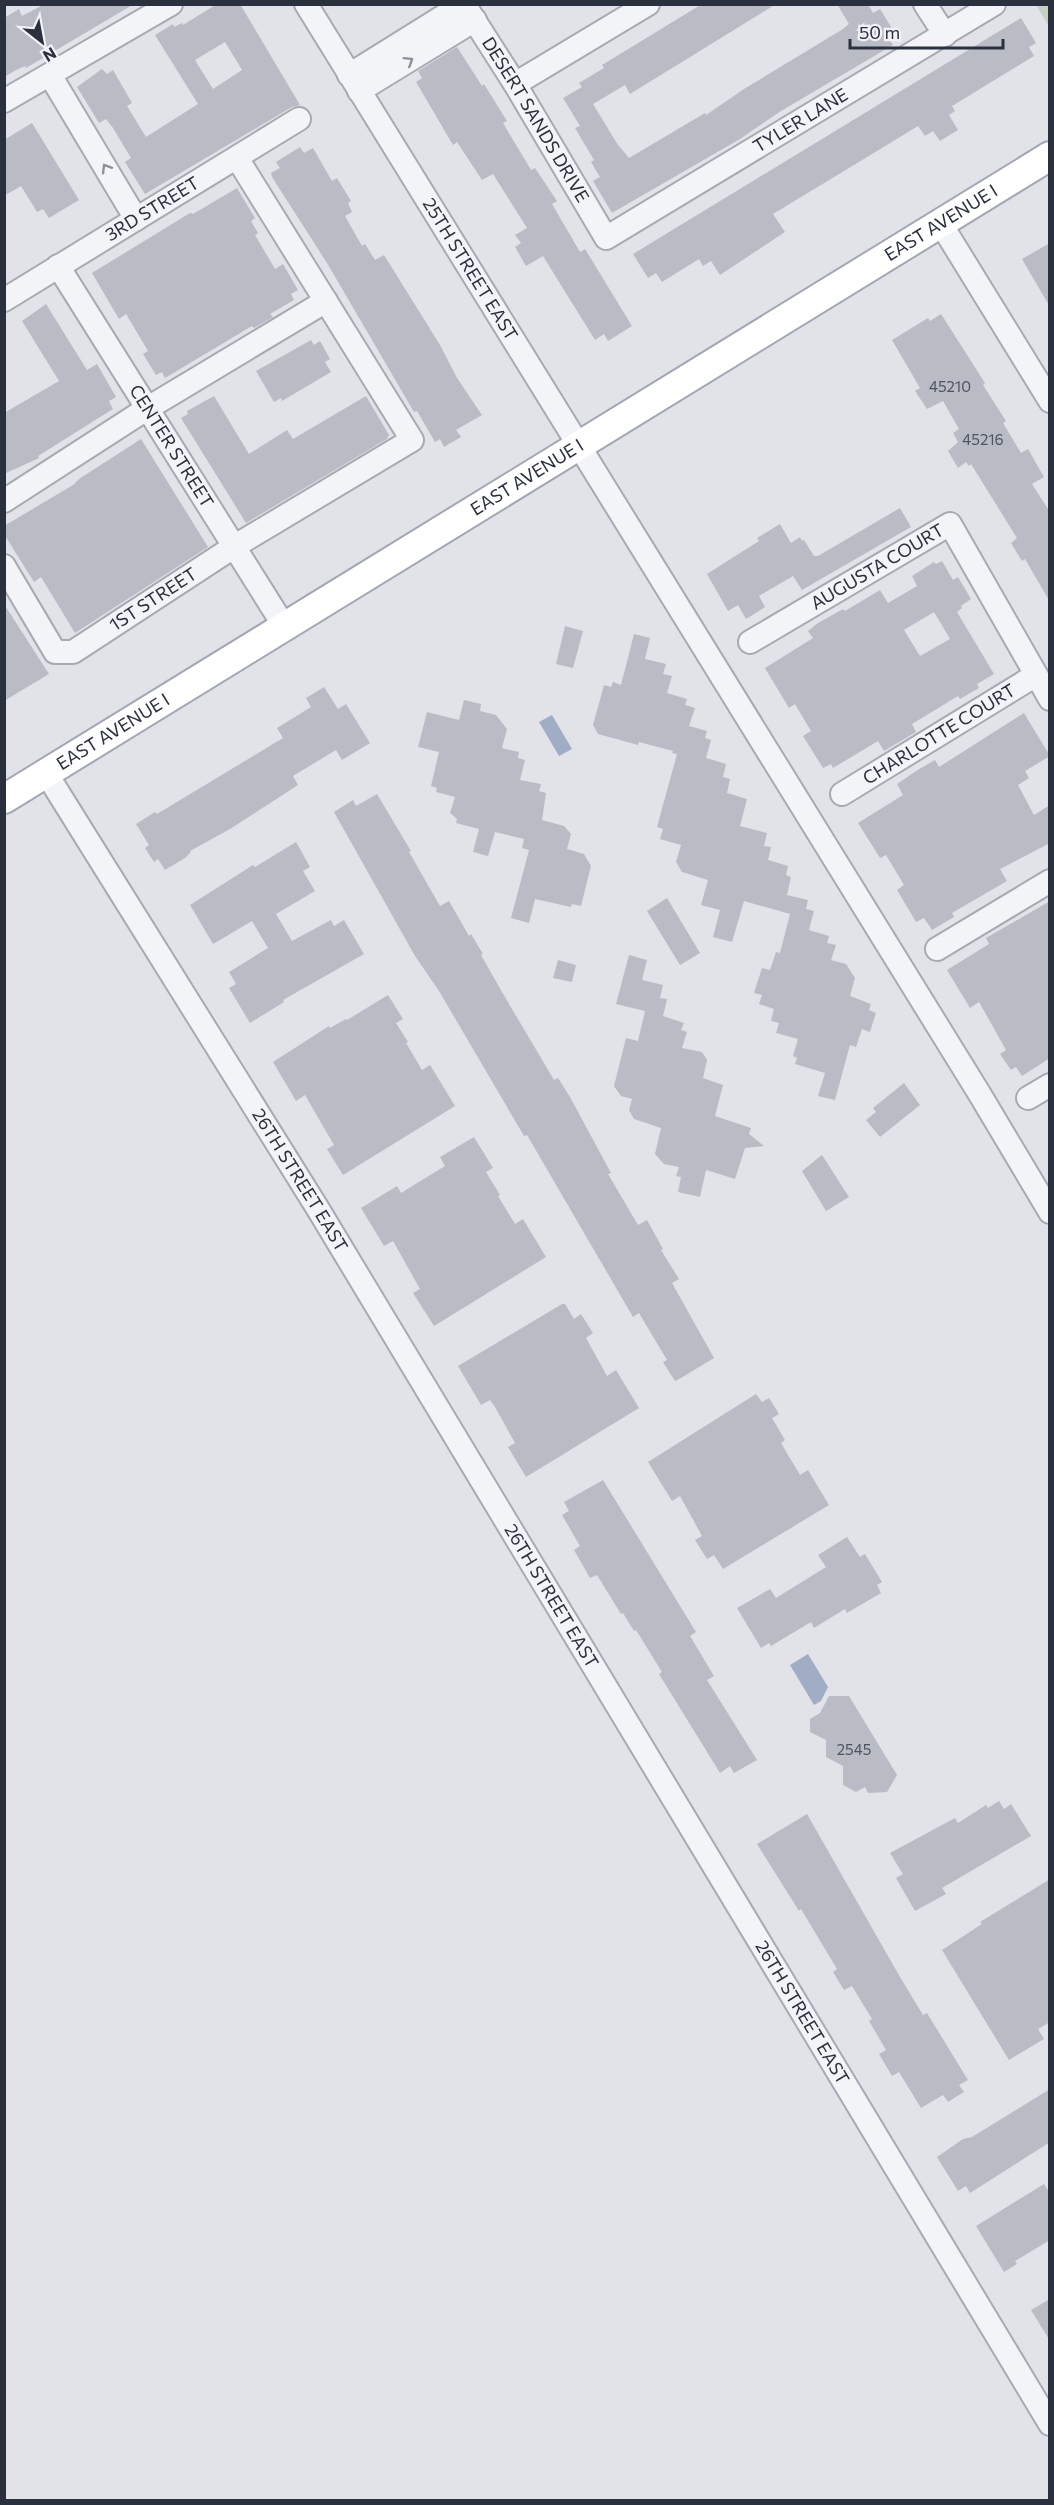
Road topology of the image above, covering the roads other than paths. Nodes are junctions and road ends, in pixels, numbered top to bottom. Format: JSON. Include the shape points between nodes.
{"nodes":[{"id":1,"x":171,"y":4,"type":"edge"},
{"id":2,"x":306,"y":4,"type":"edge"},
{"id":3,"x":648,"y":4,"type":"edge"},
{"id":4,"x":925,"y":4,"type":"edge"},
{"id":5,"x":994,"y":4,"type":"edge"},
{"id":6,"x":467,"y":10,"type":"edge"},
{"id":7,"x":945,"y":35,"type":"junction"},
{"id":8,"x":50,"y":75,"type":"junction"},
{"id":9,"x":354,"y":83,"type":"junction"},
{"id":10,"x":515,"y":84,"type":"junction"},
{"id":11,"x":4,"y":101,"type":"edge"},
{"id":12,"x":299,"y":119,"type":"dead end"},
{"id":13,"x":1050,"y":156,"type":"edge"},
{"id":14,"x":237,"y":158,"type":"junction"},
{"id":15,"x":136,"y":219,"type":"junction"},
{"id":16,"x":941,"y":224,"type":"junction"},
{"id":17,"x":606,"y":238,"type":"joint"},
{"id":18,"x":58,"y":266,"type":"junction"},
{"id":19,"x":4,"y":300,"type":"edge"},
{"id":20,"x":326,"y":301,"type":"junction"},
{"id":21,"x":1042,"y":370,"type":"edge"},
{"id":22,"x":1050,"y":400,"type":"edge"},
{"id":23,"x":148,"y":408,"type":"junction"},
{"id":24,"x":581,"y":446,"type":"junction"},
{"id":25,"x":4,"y":501,"type":"edge"},
{"id":26,"x":235,"y":546,"type":"junction"},
{"id":27,"x":4,"y":566,"type":"edge"},
{"id":28,"x":284,"y":626,"type":"junction"},
{"id":29,"x":750,"y":642,"type":"dead end"},
{"id":30,"x":1036,"y":675,"type":"junction"},
{"id":31,"x":1050,"y":699,"type":"edge"},
{"id":32,"x":46,"y":773,"type":"junction"},
{"id":33,"x":842,"y":794,"type":"dead end"},
{"id":34,"x":4,"y":799,"type":"edge"},
{"id":35,"x":1050,"y":881,"type":"edge"},
{"id":36,"x":937,"y":949,"type":"dead end"},
{"id":37,"x":1050,"y":1084,"type":"edge"},
{"id":38,"x":1028,"y":1098,"type":"dead end"},
{"id":39,"x":1050,"y":1212,"type":"edge"},
{"id":40,"x":1050,"y":2424,"type":"edge"}],
"edges":[{"from":1,"to":8,"type":"street"},
{"from":2,"to":9,"type":"street","name":"25TH STREET EAST"},
{"from":3,"to":10,"type":"street"},
{"from":4,"to":7,"type":"street"},
{"from":5,"to":7,"type":"street","name":"TYLER LANE"},
{"from":6,"to":9,"type":"street"},
{"from":6,"to":10,"type":"street","name":"DESERT SANDS DRIVE"},
{"from":7,"to":17,"type":"street","name":"TYLER LANE"},
{"from":8,"to":11,"type":"street"},
{"from":15,"to":8,"type":"street","one_way":true},
{"from":9,"to":24,"type":"street","name":"25TH STREET EAST"},
{"from":10,"to":17,"type":"street","name":"DESERT SANDS DRIVE"},
{"from":12,"to":14,"type":"street","name":"3RD STREET"},
{"from":13,"to":16,"type":"main road","name":"EAST AVENUE I"},
{"from":14,"to":15,"type":"street","name":"3RD STREET"},
{"from":14,"to":20,"type":"street"},
{"from":15,"to":18,"type":"street","name":"3RD STREET"},
{"from":16,"to":21,"type":"street"},
{"from":16,"to":24,"type":"main road","name":"EAST AVENUE I"},
{"from":18,"to":19,"type":"street","name":"3RD STREET"},
{"from":18,"to":23,"type":"street","name":"CENTER STREET"},
{"from":20,"to":23,"type":"street"},
{"from":20,"to":26,"type":"street","name":"1ST STREET","via":[[412,440]]},
{"from":21,"to":22,"type":"street"},
{"from":23,"to":25,"type":"street"},
{"from":23,"to":26,"type":"street","name":"CENTER STREET"},
{"from":24,"to":28,"type":"main road","name":"EAST AVENUE I"},
{"from":24,"to":39,"type":"street","name":"25TH STREET EAST"},
{"from":26,"to":27,"type":"street","name":"1ST STREET","via":[[73,652],[55,652]]},
{"from":26,"to":28,"type":"street","name":"CENTER STREET"},
{"from":28,"to":32,"type":"main road","name":"EAST AVENUE I"},
{"from":29,"to":30,"type":"street","name":"AUGUSTA COURT","via":[[950,524]]},
{"from":30,"to":31,"type":"street"},
{"from":30,"to":33,"type":"street","name":"CHARLOTTE COURT"},
{"from":32,"to":34,"type":"main road","name":"EAST AVENUE I"},
{"from":32,"to":40,"type":"street","name":"26TH STREET EAST","via":[[318,1209]]},
{"from":35,"to":36,"type":"street"},
{"from":37,"to":38,"type":"street"}]}
